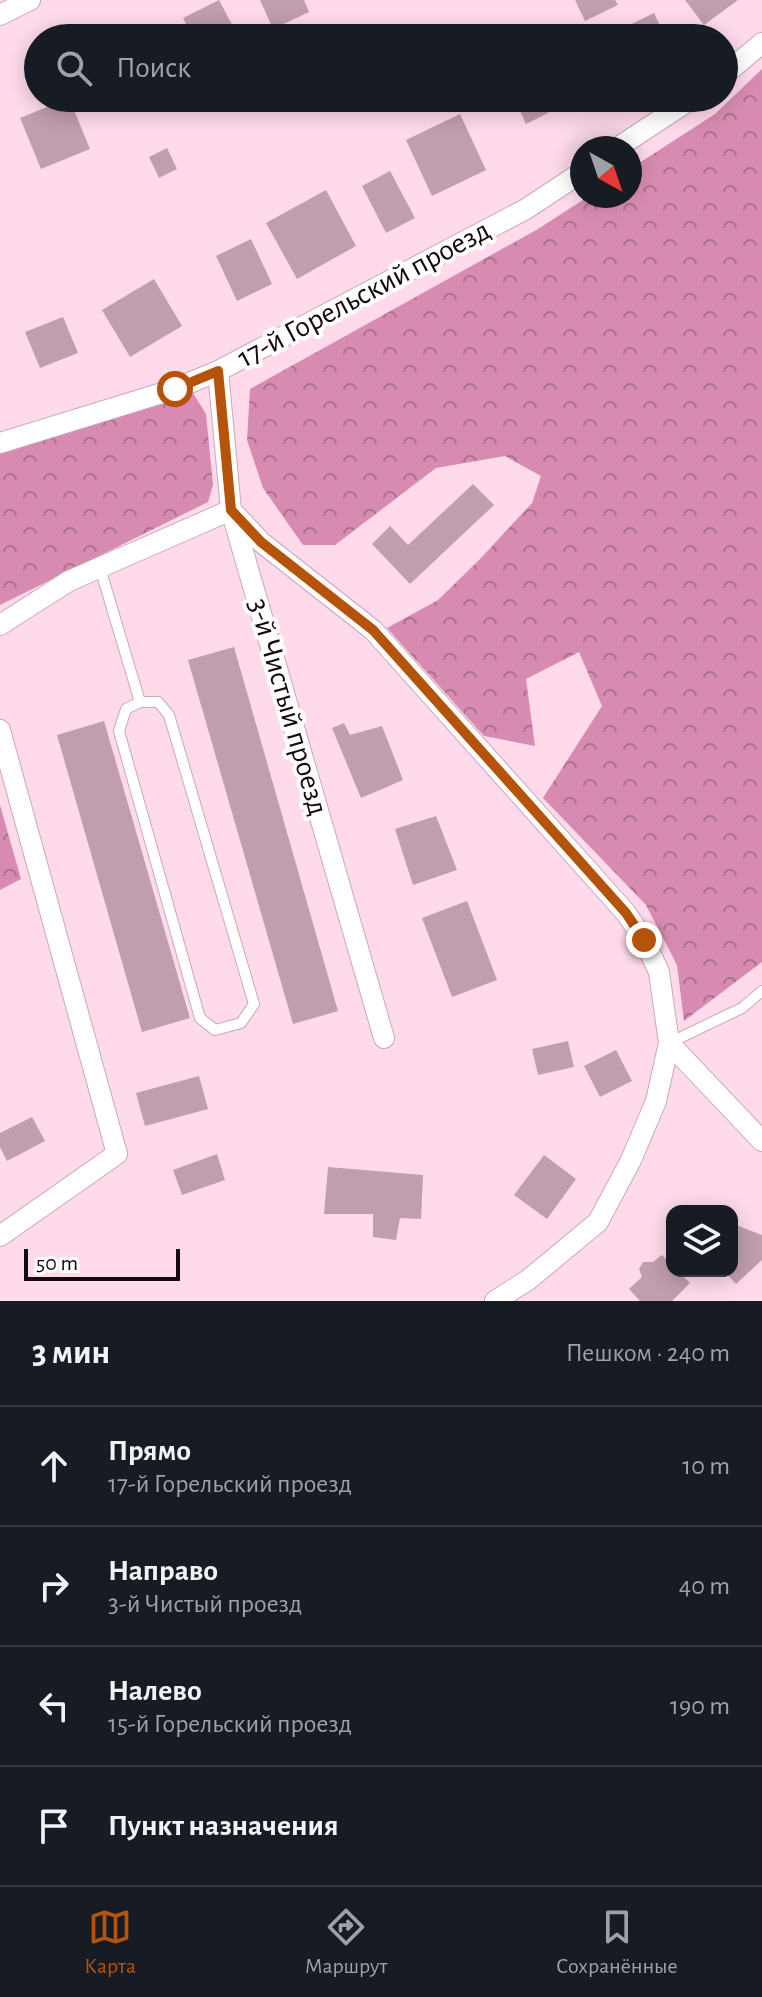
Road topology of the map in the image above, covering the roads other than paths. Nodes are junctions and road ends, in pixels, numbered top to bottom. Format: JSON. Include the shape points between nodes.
{"nodes":[{"id":1,"x":30,"y":0,"type":"edge"},
{"id":2,"x":0,"y":15,"type":"edge"},
{"id":3,"x":762,"y":43,"type":"edge"},
{"id":4,"x":738,"y":63,"type":"edge"},
{"id":5,"x":672,"y":112,"type":"edge"},
{"id":6,"x":635,"y":136,"type":"edge"},
{"id":7,"x":570,"y":180,"type":"edge"},
{"id":8,"x":218,"y":371,"type":"junction"},
{"id":9,"x":0,"y":443,"type":"edge"},
{"id":10,"x":231,"y":510,"type":"junction"},
{"id":11,"x":100,"y":568,"type":"junction"},
{"id":12,"x":0,"y":625,"type":"edge"},
{"id":13,"x":140,"y":702,"type":"junction"},
{"id":14,"x":0,"y":730,"type":"edge"},
{"id":15,"x":762,"y":991,"type":"edge"},
{"id":16,"x":384,"y":1038,"type":"dead end"},
{"id":17,"x":669,"y":1043,"type":"junction"},
{"id":18,"x":762,"y":1141,"type":"edge"},
{"id":19,"x":0,"y":1236,"type":"edge"},
{"id":20,"x":495,"y":1301,"type":"edge"}],
"edges":[{"from":1,"to":2,"type":"street"},
{"from":3,"to":4,"type":"street"},
{"from":5,"to":6,"type":"street"},
{"from":7,"to":8,"type":"street","name":"17-й Горельский проезд","via":[[526,209]]},
{"from":8,"to":9,"type":"street","name":"17-й Горельский проезд"},
{"from":8,"to":10,"type":"street","name":"3-й Чистый проезд"},
{"from":10,"to":11,"type":"street"},
{"from":10,"to":16,"type":"street","name":"3-й Чистый проезд"},
{"from":10,"to":17,"type":"street","via":[[261,542],[373,630],[626,913],[659,972]]},
{"from":11,"to":12,"type":"street","via":[[69,581]]},
{"from":11,"to":13,"type":"lane"},
{"from":13,"to":13,"type":"lane","via":[[126,709],[119,731],[200,1018],[215,1030],[241,1023],[254,1004],[169,715],[158,702]]},
{"from":14,"to":19,"type":"street","via":[[117,1154]]},
{"from":15,"to":17,"type":"lane","via":[[742,1008]]},
{"from":17,"to":18,"type":"street"},
{"from":17,"to":20,"type":"street","via":[[656,1101],[598,1222]]}]}
